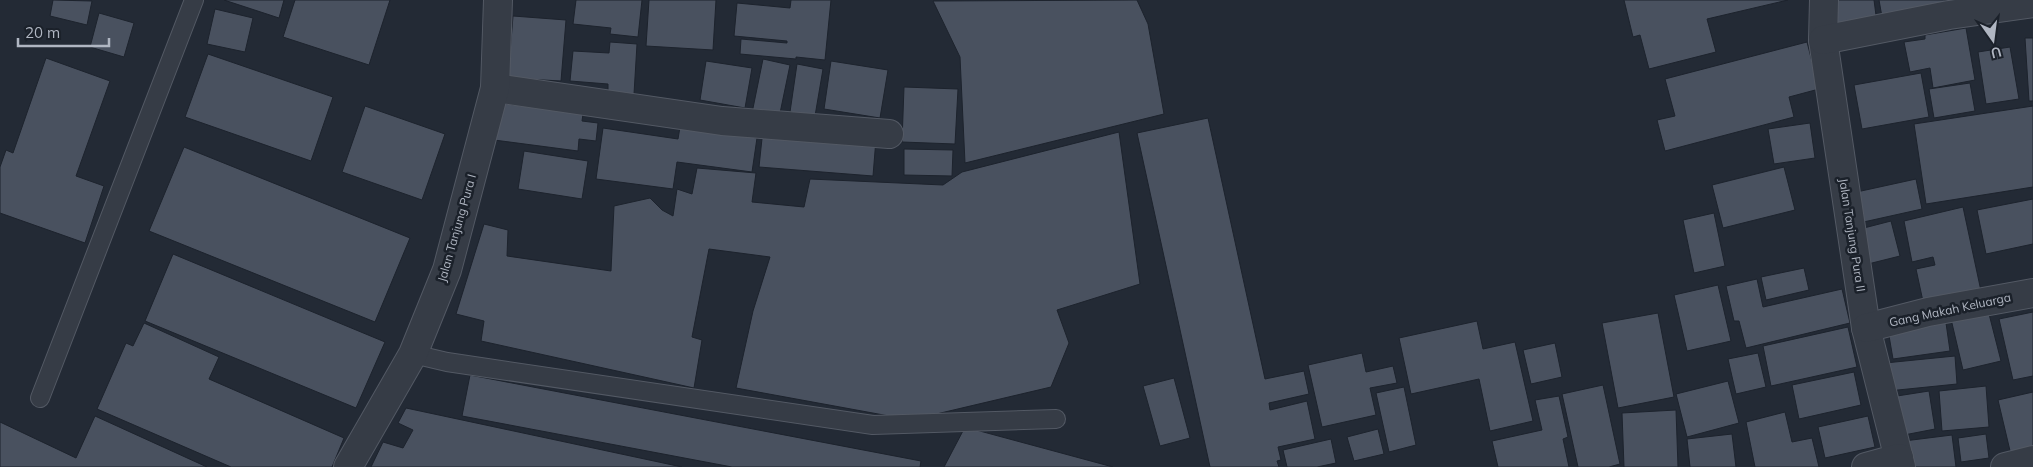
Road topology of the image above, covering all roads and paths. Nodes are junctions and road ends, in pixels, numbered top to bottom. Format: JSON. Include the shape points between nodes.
{"nodes":[{"id":1,"x":194,"y":0,"type":"edge"},
{"id":2,"x":498,"y":0,"type":"edge"},
{"id":3,"x":1824,"y":0,"type":"edge"},
{"id":4,"x":2033,"y":3,"type":"edge"},
{"id":5,"x":1823,"y":40,"type":"junction"},
{"id":6,"x":495,"y":88,"type":"junction"},
{"id":7,"x":889,"y":134,"type":"dead end"},
{"id":8,"x":2033,"y":293,"type":"edge"},
{"id":9,"x":1866,"y":328,"type":"junction"},
{"id":10,"x":413,"y":354,"type":"junction"},
{"id":11,"x":40,"y":398,"type":"dead end"},
{"id":12,"x":1056,"y":419,"type":"dead end"},
{"id":13,"x":2033,"y":460,"type":"edge"},
{"id":14,"x":1900,"y":462,"type":"edge"},
{"id":15,"x":348,"y":467,"type":"edge"},
{"id":16,"x":1866,"y":467,"type":"edge"},
{"id":17,"x":2005,"y":467,"type":"edge"}],
"edges":[{"from":1,"to":11,"type":"lane"},
{"from":2,"to":6,"type":"street","name":"Jalan Tanjung Pura I"},
{"from":3,"to":5,"type":"street","name":"Jalan Tanjung Pura II"},
{"from":4,"to":5,"type":"street","via":[[1949,15]]},
{"from":5,"to":9,"type":"street","name":"Jalan Tanjung Pura II"},
{"from":6,"to":7,"type":"street","via":[[722,121]]},
{"from":6,"to":10,"type":"street","name":"Jalan Tanjung Pura I","via":[[447,270]]},
{"from":8,"to":9,"type":"street","name":"Gang Makah Keluarga","via":[[1928,312]]},
{"from":9,"to":14,"type":"street","name":"Jalan Tanjung Pura II"},
{"from":10,"to":12,"type":"lane","via":[[457,364],[873,425]]},
{"from":10,"to":15,"type":"street","name":"Jalan Tanjung Pura I"},
{"from":13,"to":17,"type":"street"},
{"from":14,"to":16,"type":"street"}]}
